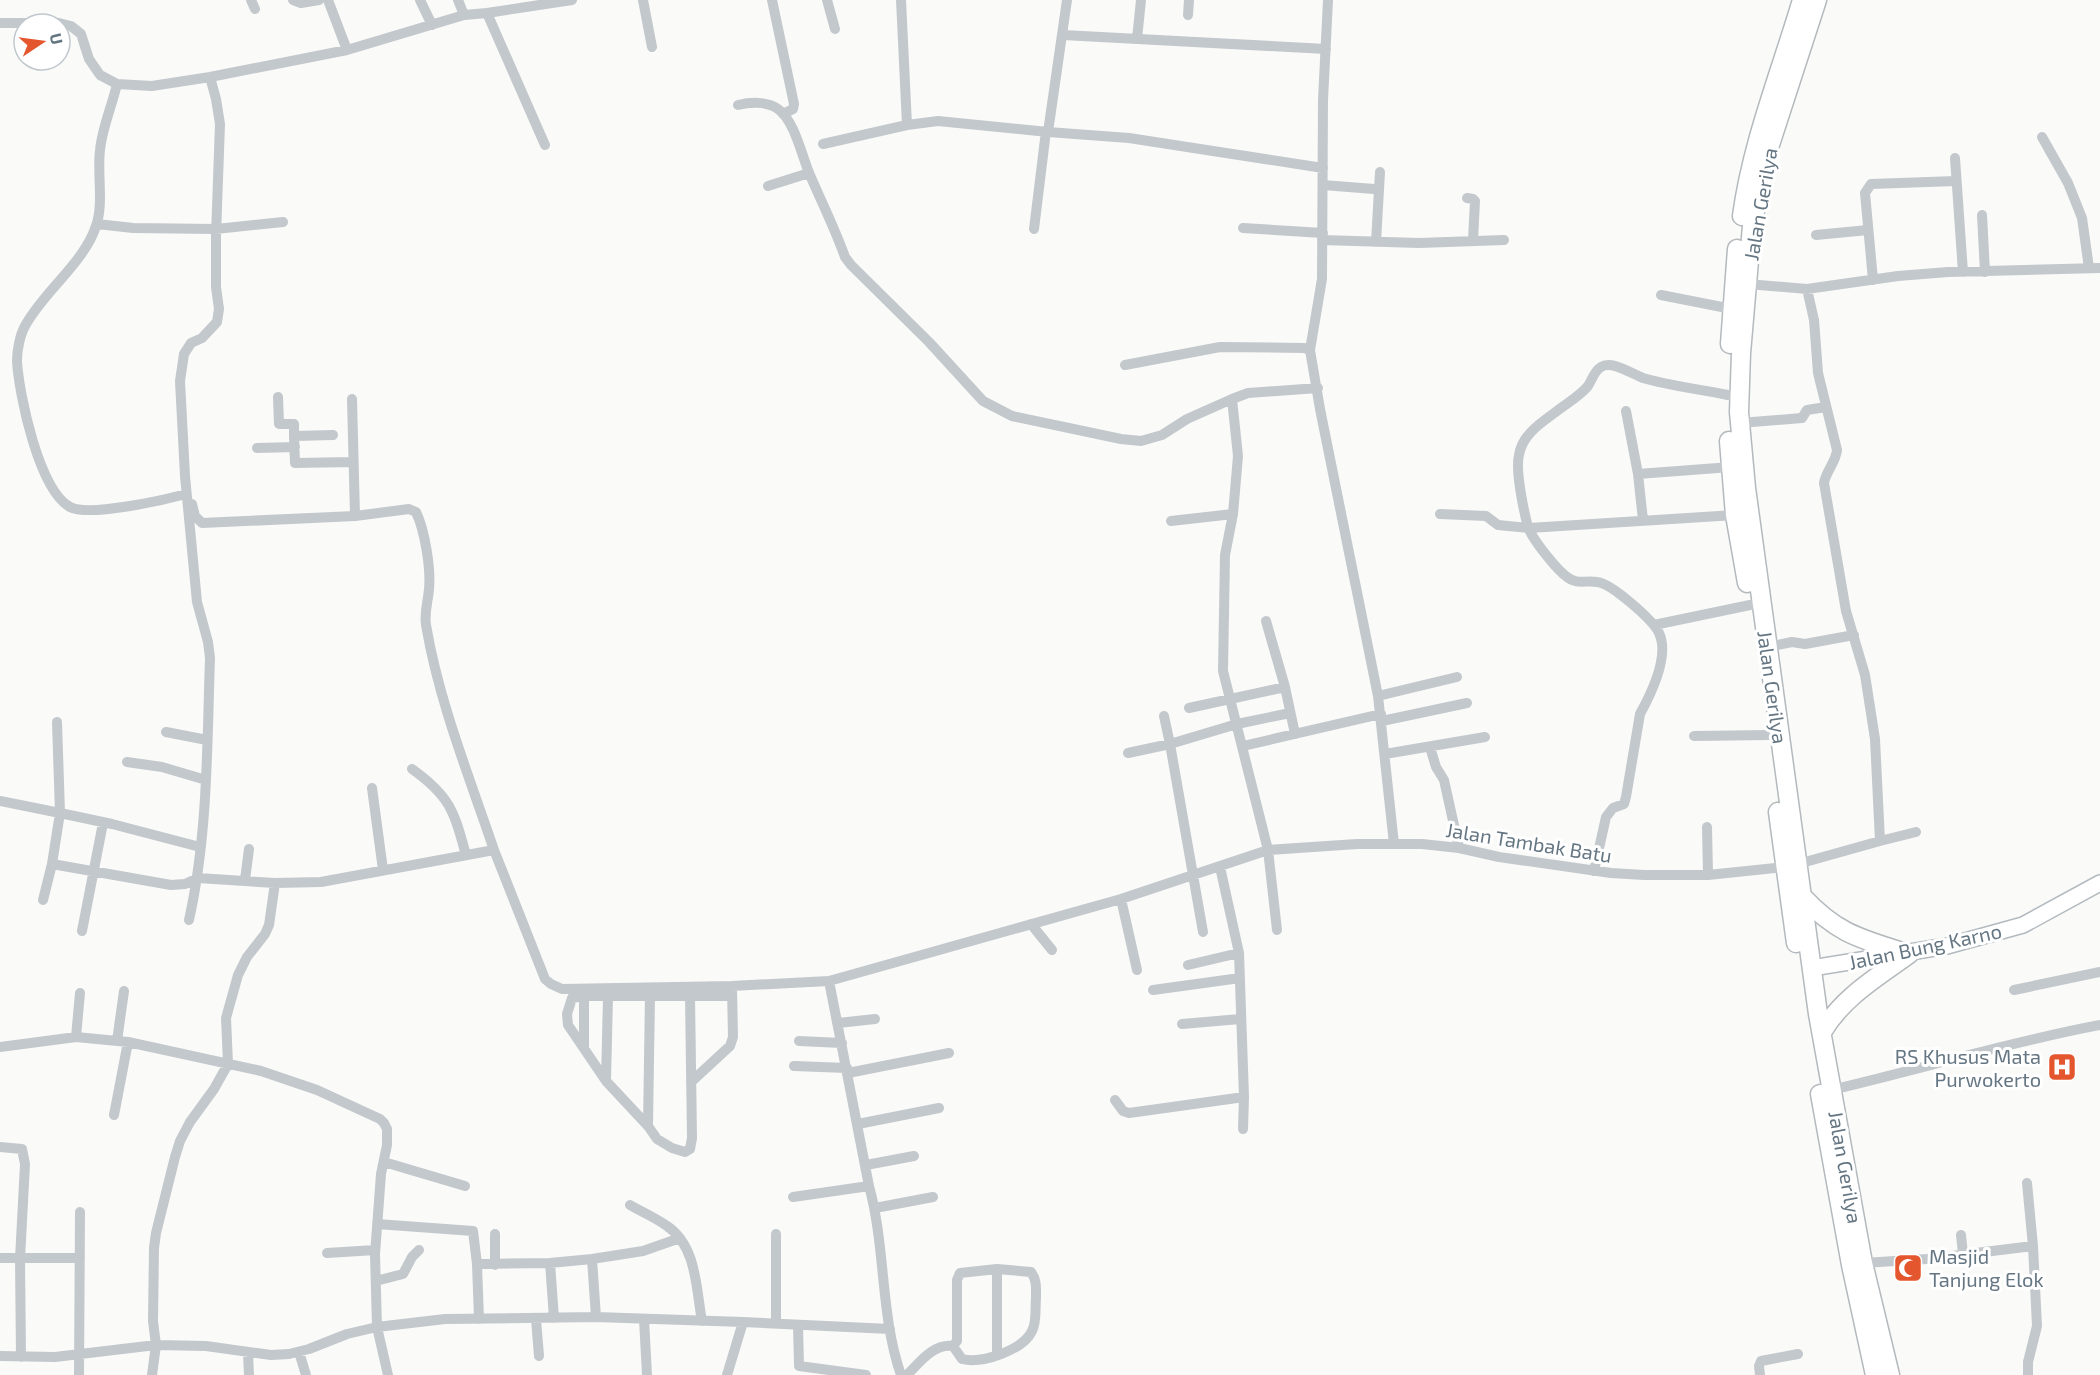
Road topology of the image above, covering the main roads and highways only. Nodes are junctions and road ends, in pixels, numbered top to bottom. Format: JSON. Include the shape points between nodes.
{"nodes":[{"id":1,"x":1802,"y":0,"type":"edge"},
{"id":2,"x":1817,"y":0,"type":"edge"},
{"id":3,"x":1796,"y":42,"type":"junction"},
{"id":4,"x":1739,"y":489,"type":"junction"},
{"id":5,"x":1792,"y":866,"type":"junction"},
{"id":6,"x":2100,"y":883,"type":"edge"},
{"id":7,"x":1802,"y":896,"type":"junction"},
{"id":8,"x":1909,"y":954,"type":"junction"},
{"id":9,"x":1812,"y":968,"type":"junction"},
{"id":10,"x":1812,"y":1015,"type":"junction"},
{"id":11,"x":1822,"y":1032,"type":"junction"},
{"id":12,"x":1875,"y":1375,"type":"edge"},
{"id":13,"x":1890,"y":1375,"type":"edge"}],
"edges":[{"from":1,"to":3,"type":"highway","name":"Jalan Gerilya"},
{"from":2,"to":3,"type":"highway","name":"Jalan Gerilya"},
{"from":3,"to":4,"type":"highway","name":"Jalan Gerilya","via":[[1760,179],[1752,226],[1741,353]]},
{"from":3,"to":4,"type":"highway","name":"Jalan Gerilya","via":[[1747,180],[1737,255],[1728,395],[1731,467]]},
{"from":4,"to":5,"type":"highway","name":"Jalan Gerilya","via":[[1768,647]]},
{"from":4,"to":5,"type":"highway","name":"Jalan Gerilya","via":[[1735,515]]},
{"from":5,"to":7,"type":"highway","name":"Jalan Gerilya"},
{"from":5,"to":10,"type":"highway","name":"Jalan Gerilya"},
{"from":6,"to":8,"type":"main road","name":"Jalan Bung Karno","via":[[2023,925]]},
{"from":7,"to":8,"type":"highway","via":[[1835,926]]},
{"from":7,"to":9,"type":"highway","name":"Jalan Gerilya"},
{"from":8,"to":9,"type":"main road","name":"Jalan Bung Karno"},
{"from":8,"to":11,"type":"highway","via":[[1846,1000]]},
{"from":9,"to":10,"type":"highway","name":"Jalan Gerilya"},
{"from":10,"to":11,"type":"highway","name":"Jalan Gerilya"},
{"from":10,"to":12,"type":"highway","name":"Jalan Gerilya","via":[[1831,1161]]},
{"from":11,"to":13,"type":"highway","name":"Jalan Gerilya","via":[[1863,1263]]}]}
